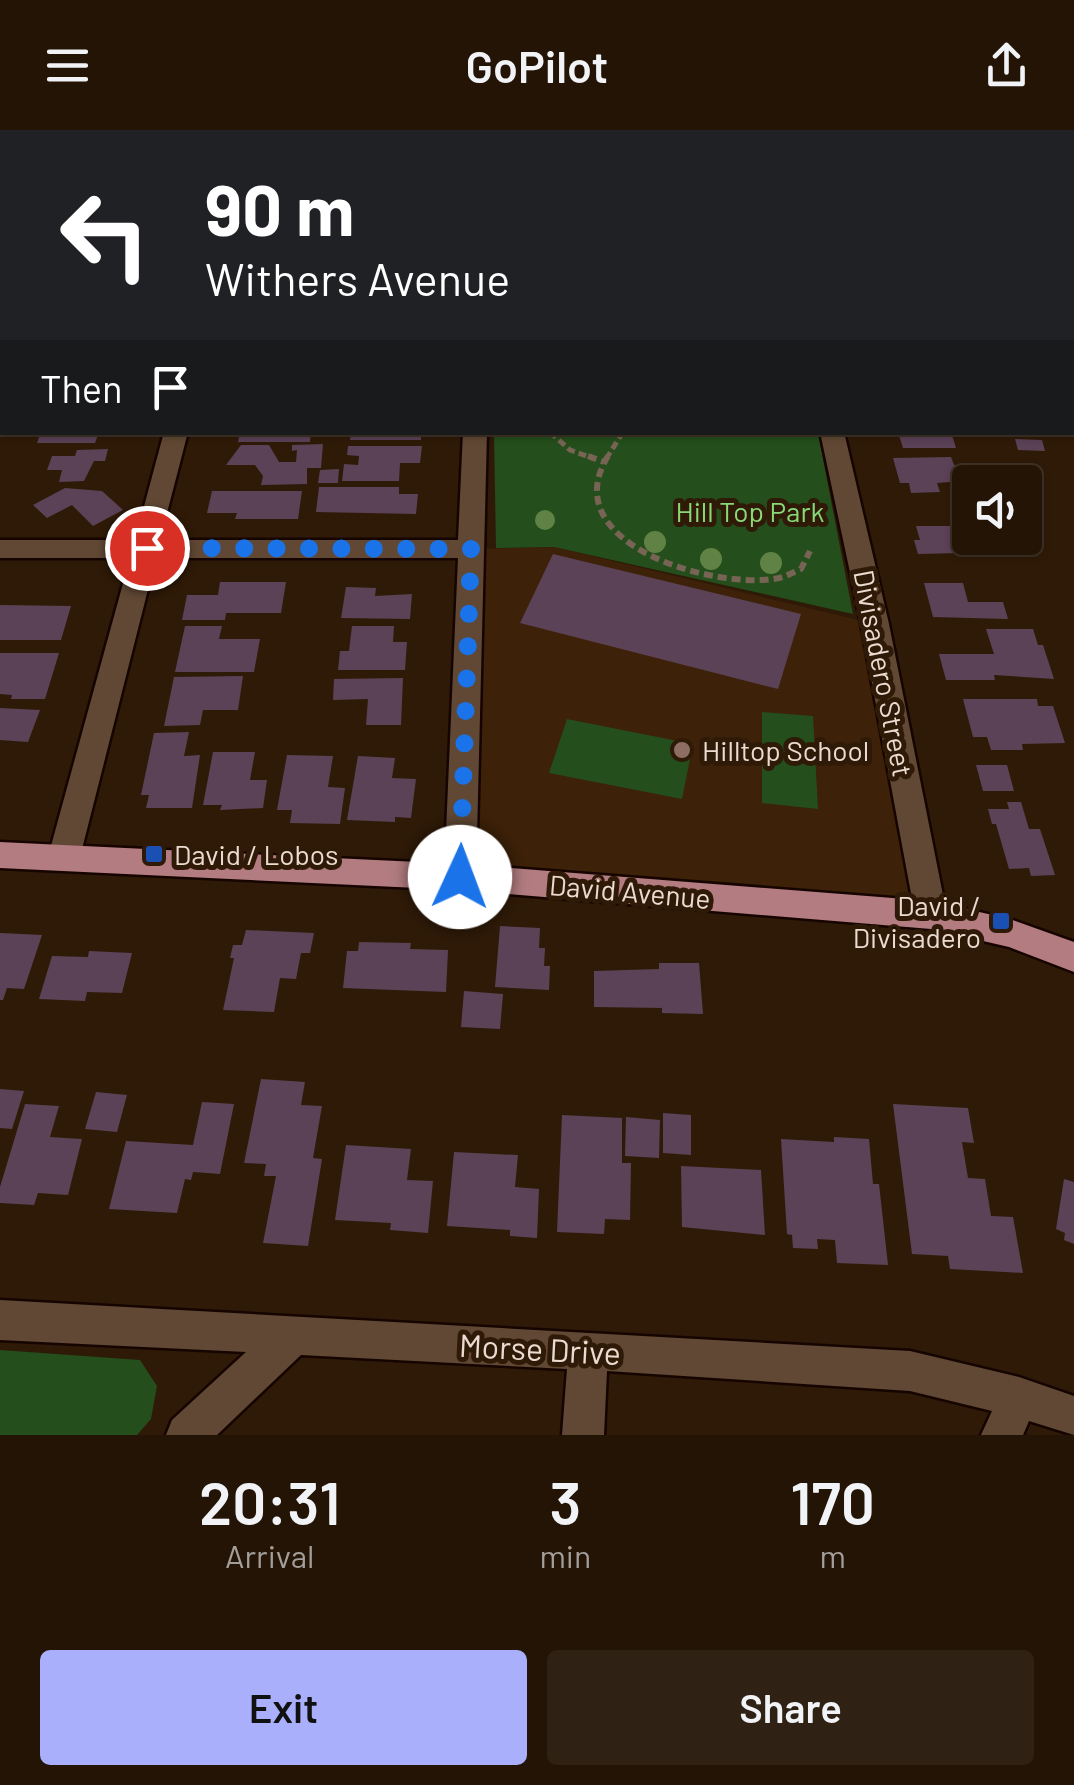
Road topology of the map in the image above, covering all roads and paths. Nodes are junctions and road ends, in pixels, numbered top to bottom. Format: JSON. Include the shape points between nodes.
{"nodes":[{"id":1,"x":175,"y":435,"type":"edge"},
{"id":2,"x":474,"y":435,"type":"edge"},
{"id":3,"x":553,"y":435,"type":"edge"},
{"id":4,"x":622,"y":435,"type":"edge"},
{"id":5,"x":833,"y":435,"type":"edge"},
{"id":6,"x":604,"y":462,"type":"junction"},
{"id":7,"x":147,"y":548,"type":"junction"},
{"id":8,"x":0,"y":549,"type":"edge"},
{"id":9,"x":471,"y":549,"type":"junction"},
{"id":10,"x":810,"y":550,"type":"dead end"},
{"id":11,"x":0,"y":855,"type":"edge"},
{"id":12,"x":64,"y":858,"type":"junction"},
{"id":13,"x":460,"y":877,"type":"junction"},
{"id":14,"x":932,"y":915,"type":"junction"},
{"id":15,"x":1074,"y":958,"type":"edge"},
{"id":16,"x":0,"y":1320,"type":"edge"},
{"id":17,"x":292,"y":1337,"type":"junction"},
{"id":18,"x":588,"y":1350,"type":"junction"},
{"id":19,"x":1020,"y":1397,"type":"junction"},
{"id":20,"x":1074,"y":1416,"type":"edge"},
{"id":21,"x":187,"y":1435,"type":"edge"},
{"id":22,"x":582,"y":1435,"type":"edge"},
{"id":23,"x":1002,"y":1435,"type":"edge"}],
"edges":[{"from":1,"to":7,"type":"street"},
{"from":2,"to":9,"type":"street"},
{"from":3,"to":6,"type":"path","via":[[570,450]]},
{"from":4,"to":6,"type":"path"},
{"from":5,"to":14,"type":"street","name":"Divisadero Street"},
{"from":6,"to":10,"type":"path","via":[[600,504],[608,531],[659,559],[775,580],[803,569]]},
{"from":7,"to":8,"type":"street"},
{"from":7,"to":9,"type":"street"},
{"from":7,"to":12,"type":"street"},
{"from":9,"to":13,"type":"street"},
{"from":11,"to":12,"type":"main road","name":"David Avenue"},
{"from":12,"to":13,"type":"main road","name":"David Avenue"},
{"from":13,"to":14,"type":"main road","name":"David Avenue"},
{"from":14,"to":15,"type":"main road","name":"David Avenue","via":[[1010,933]]},
{"from":16,"to":17,"type":"street","name":"Morse Drive"},
{"from":17,"to":18,"type":"street","name":"Morse Drive"},
{"from":17,"to":21,"type":"street"},
{"from":18,"to":19,"type":"street","name":"Morse Drive","via":[[910,1371]]},
{"from":18,"to":22,"type":"street"},
{"from":19,"to":20,"type":"street","name":"Morse Drive"},
{"from":19,"to":23,"type":"street"}]}
